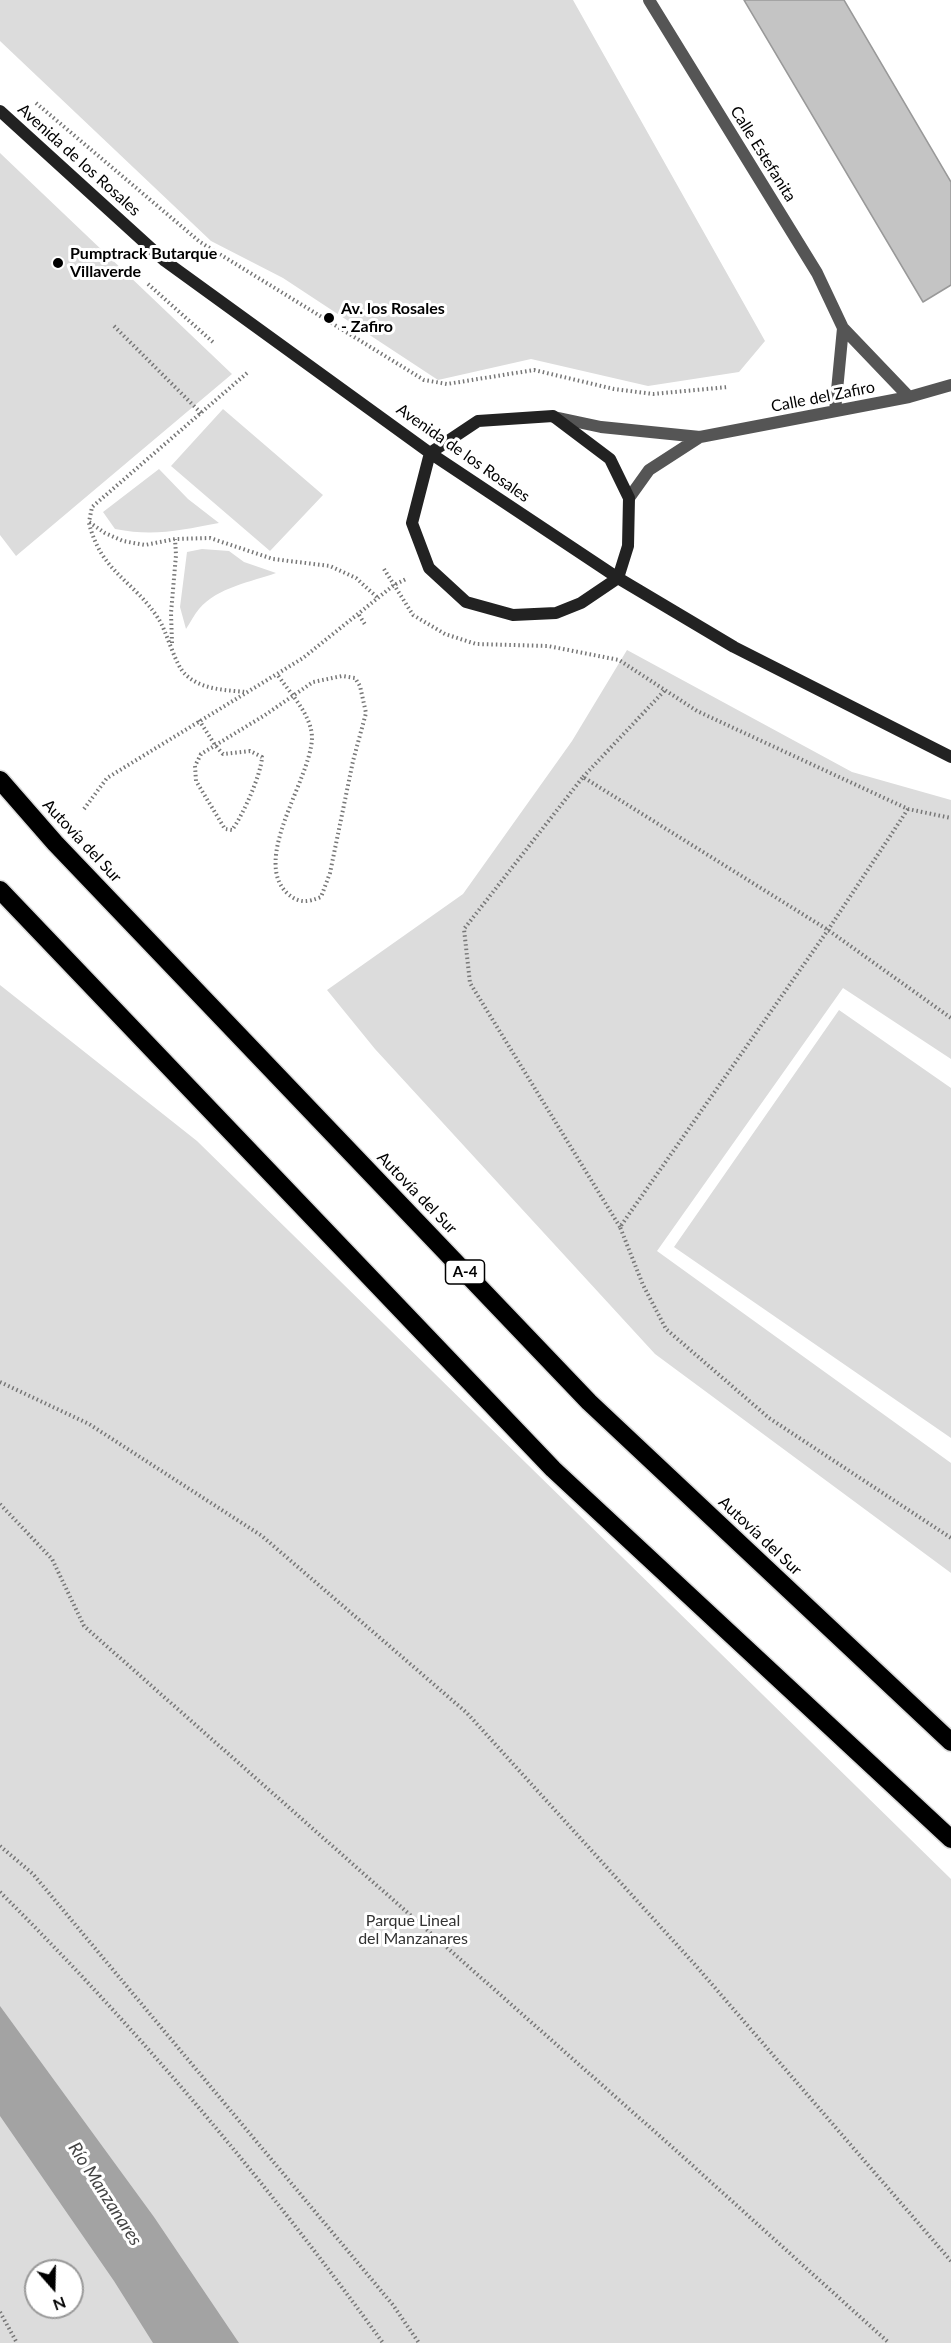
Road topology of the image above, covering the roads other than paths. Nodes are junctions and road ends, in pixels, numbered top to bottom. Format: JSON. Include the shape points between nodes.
{"nodes":[{"id":1,"x":649,"y":0,"type":"edge"},
{"id":2,"x":0,"y":111,"type":"edge"},
{"id":3,"x":843,"y":328,"type":"junction"},
{"id":4,"x":951,"y":385,"type":"edge"},
{"id":5,"x":909,"y":397,"type":"junction"},
{"id":6,"x":835,"y":411,"type":"junction"},
{"id":7,"x":553,"y":416,"type":"junction"},
{"id":8,"x":700,"y":437,"type":"junction"},
{"id":9,"x":430,"y":453,"type":"junction"},
{"id":10,"x":629,"y":498,"type":"junction"},
{"id":11,"x":618,"y":578,"type":"junction"},
{"id":12,"x":951,"y":757,"type":"edge"},
{"id":13,"x":0,"y":780,"type":"edge"},
{"id":14,"x":0,"y":890,"type":"edge"},
{"id":15,"x":951,"y":1742,"type":"edge"},
{"id":16,"x":951,"y":1839,"type":"edge"}],
"edges":[{"from":1,"to":3,"type":"street","name":"Calle Estefanita","via":[[817,273]]},
{"from":2,"to":9,"type":"street","name":"Avenida de los Rosales","via":[[165,261]]},
{"from":3,"to":5,"type":"street","name":"Calle Estefanita"},
{"from":3,"to":6,"type":"street"},
{"from":4,"to":5,"type":"street","name":"Calle del Zafiro"},
{"from":5,"to":6,"type":"street","name":"Calle del Zafiro"},
{"from":6,"to":8,"type":"street","name":"Calle del Zafiro"},
{"from":7,"to":8,"type":"street","name":"Calle del Zafiro","via":[[601,427]]},
{"from":7,"to":9,"type":"street","via":[[478,421]]},
{"from":7,"to":10,"type":"street","via":[[610,459]]},
{"from":8,"to":10,"type":"street","name":"Calle del Zafiro","via":[[649,470]]},
{"from":9,"to":11,"type":"street","name":"Avenida de los Rosales"},
{"from":9,"to":11,"type":"street","via":[[412,523],[429,568],[466,602],[513,615],[556,613],[581,603]]},
{"from":10,"to":11,"type":"street","via":[[628,546]]},
{"from":11,"to":12,"type":"street","name":"Avenida de los Rosales","via":[[734,647]]},
{"from":13,"to":15,"type":"highway","name":"Autovía del Sur","number":"A-4","via":[[55,843],[589,1402]]},
{"from":14,"to":16,"type":"highway","via":[[553,1468]]}]}
